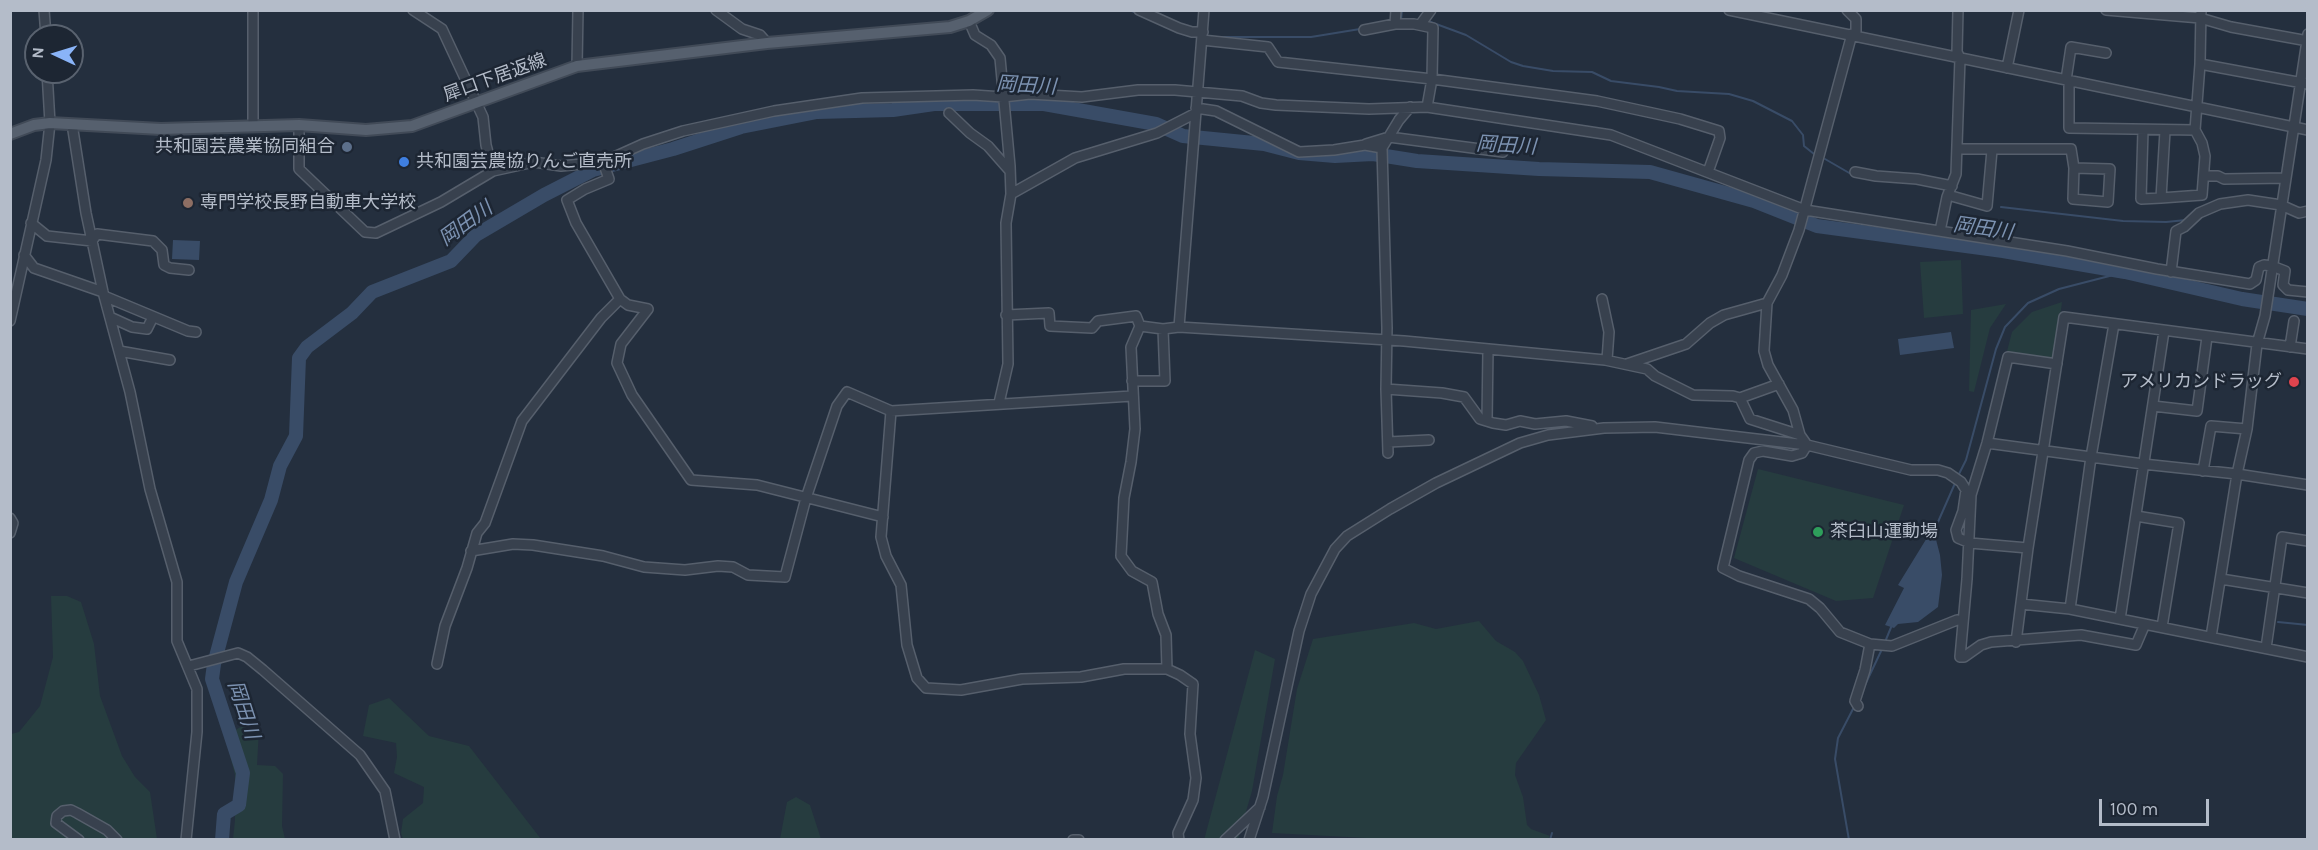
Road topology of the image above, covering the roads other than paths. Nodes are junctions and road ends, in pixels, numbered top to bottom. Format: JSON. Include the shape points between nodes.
{"nodes":[{"id":1,"x":253,"y":10,"type":"edge"},
{"id":2,"x":413,"y":10,"type":"edge"},
{"id":3,"x":578,"y":10,"type":"edge"},
{"id":4,"x":716,"y":10,"type":"edge"},
{"id":5,"x":988,"y":10,"type":"edge"},
{"id":6,"x":1139,"y":10,"type":"edge"},
{"id":7,"x":1204,"y":10,"type":"edge"},
{"id":8,"x":1729,"y":10,"type":"edge"},
{"id":9,"x":1847,"y":10,"type":"edge"},
{"id":10,"x":1958,"y":10,"type":"edge"},
{"id":11,"x":2019,"y":10,"type":"edge"},
{"id":12,"x":2113,"y":11,"type":"edge"},
{"id":13,"x":2159,"y":12,"type":"edge"},
{"id":14,"x":2200,"y":14,"type":"edge"},
{"id":15,"x":1396,"y":18,"type":"edge"},
{"id":16,"x":1424,"y":19,"type":"edge"},
{"id":17,"x":969,"y":21,"type":"junction"},
{"id":18,"x":1364,"y":30,"type":"dead end"},
{"id":19,"x":1854,"y":35,"type":"junction"},
{"id":20,"x":1203,"y":36,"type":"junction"},
{"id":21,"x":2307,"y":39,"type":"edge"},
{"id":22,"x":767,"y":43,"type":"junction"},
{"id":23,"x":2106,"y":52,"type":"dead end"},
{"id":24,"x":1960,"y":58,"type":"junction"},
{"id":25,"x":2200,"y":64,"type":"junction"},
{"id":26,"x":577,"y":66,"type":"junction"},
{"id":27,"x":2007,"y":68,"type":"junction"},
{"id":28,"x":1432,"y":79,"type":"junction"},
{"id":29,"x":2067,"y":81,"type":"junction"},
{"id":30,"x":48,"y":84,"type":"edge"},
{"id":31,"x":2304,"y":84,"type":"edge"},
{"id":32,"x":1197,"y":90,"type":"junction"},
{"id":33,"x":1003,"y":97,"type":"junction"},
{"id":34,"x":477,"y":102,"type":"junction"},
{"id":35,"x":1410,"y":106,"type":"junction"},
{"id":36,"x":1427,"y":107,"type":"junction"},
{"id":37,"x":2197,"y":108,"type":"junction"},
{"id":38,"x":1196,"y":111,"type":"junction"},
{"id":39,"x":949,"y":113,"type":"dead end"},
{"id":40,"x":50,"y":123,"type":"junction"},
{"id":41,"x":72,"y":124,"type":"junction"},
{"id":42,"x":299,"y":125,"type":"junction"},
{"id":43,"x":253,"y":126,"type":"junction"},
{"id":44,"x":2293,"y":127,"type":"junction"},
{"id":45,"x":2143,"y":130,"type":"junction"},
{"id":46,"x":2195,"y":130,"type":"junction"},
{"id":47,"x":2307,"y":130,"type":"edge"},
{"id":48,"x":2165,"y":131,"type":"junction"},
{"id":49,"x":10,"y":134,"type":"edge"},
{"id":50,"x":1389,"y":137,"type":"junction"},
{"id":51,"x":1365,"y":145,"type":"junction"},
{"id":52,"x":1382,"y":148,"type":"junction"},
{"id":53,"x":1958,"y":149,"type":"junction"},
{"id":54,"x":1992,"y":150,"type":"junction"},
{"id":55,"x":1503,"y":152,"type":"dead end"},
{"id":56,"x":603,"y":162,"type":"junction"},
{"id":57,"x":2074,"y":168,"type":"junction"},
{"id":58,"x":493,"y":171,"type":"junction"},
{"id":59,"x":1010,"y":171,"type":"junction"},
{"id":60,"x":1708,"y":172,"type":"junction"},
{"id":61,"x":1855,"y":172,"type":"dead end"},
{"id":62,"x":2205,"y":176,"type":"junction"},
{"id":63,"x":2285,"y":178,"type":"junction"},
{"id":64,"x":1950,"y":191,"type":"junction"},
{"id":65,"x":1011,"y":194,"type":"junction"},
{"id":66,"x":2202,"y":195,"type":"junction"},
{"id":67,"x":2161,"y":198,"type":"junction"},
{"id":68,"x":2281,"y":205,"type":"junction"},
{"id":69,"x":1804,"y":211,"type":"junction"},
{"id":70,"x":2307,"y":211,"type":"edge"},
{"id":71,"x":2199,"y":213,"type":"junction"},
{"id":72,"x":31,"y":223,"type":"junction"},
{"id":73,"x":1940,"y":231,"type":"junction"},
{"id":74,"x":92,"y":241,"type":"junction"},
{"id":75,"x":24,"y":255,"type":"junction"},
{"id":76,"x":2272,"y":266,"type":"junction"},
{"id":77,"x":189,"y":270,"type":"dead end"},
{"id":78,"x":2171,"y":272,"type":"junction"},
{"id":79,"x":2307,"y":292,"type":"edge"},
{"id":80,"x":104,"y":294,"type":"junction"},
{"id":81,"x":1602,"y":298,"type":"dead end"},
{"id":82,"x":620,"y":299,"type":"junction"},
{"id":83,"x":1767,"y":303,"type":"junction"},
{"id":84,"x":1006,"y":315,"type":"junction"},
{"id":85,"x":153,"y":317,"type":"junction"},
{"id":86,"x":110,"y":318,"type":"junction"},
{"id":87,"x":10,"y":321,"type":"edge"},
{"id":88,"x":2294,"y":321,"type":"dead end"},
{"id":89,"x":2114,"y":324,"type":"junction"},
{"id":90,"x":1140,"y":327,"type":"junction"},
{"id":91,"x":1179,"y":327,"type":"junction"},
{"id":92,"x":1163,"y":329,"type":"junction"},
{"id":93,"x":2164,"y":331,"type":"junction"},
{"id":94,"x":196,"y":332,"type":"dead end"},
{"id":95,"x":2207,"y":337,"type":"junction"},
{"id":96,"x":1386,"y":340,"type":"junction"},
{"id":97,"x":2257,"y":344,"type":"junction"},
{"id":98,"x":2290,"y":347,"type":"junction"},
{"id":99,"x":1488,"y":349,"type":"junction"},
{"id":100,"x":2307,"y":349,"type":"edge"},
{"id":101,"x":119,"y":351,"type":"junction"},
{"id":102,"x":170,"y":360,"type":"dead end"},
{"id":103,"x":1607,"y":360,"type":"junction"},
{"id":104,"x":1627,"y":364,"type":"junction"},
{"id":105,"x":2057,"y":364,"type":"junction"},
{"id":106,"x":1132,"y":381,"type":"junction"},
{"id":107,"x":1779,"y":384,"type":"junction"},
{"id":108,"x":1386,"y":389,"type":"junction"},
{"id":109,"x":1132,"y":396,"type":"junction"},
{"id":110,"x":1740,"y":398,"type":"junction"},
{"id":111,"x":999,"y":403,"type":"junction"},
{"id":112,"x":2153,"y":406,"type":"junction"},
{"id":113,"x":891,"y":411,"type":"junction"},
{"id":114,"x":1487,"y":421,"type":"junction"},
{"id":115,"x":1604,"y":428,"type":"junction"},
{"id":116,"x":2247,"y":429,"type":"junction"},
{"id":117,"x":1800,"y":435,"type":"junction"},
{"id":118,"x":1429,"y":440,"type":"dead end"},
{"id":119,"x":1388,"y":442,"type":"junction"},
{"id":120,"x":1987,"y":443,"type":"junction"},
{"id":121,"x":1807,"y":445,"type":"junction"},
{"id":122,"x":2043,"y":450,"type":"junction"},
{"id":123,"x":1388,"y":453,"type":"dead end"},
{"id":124,"x":2091,"y":458,"type":"junction"},
{"id":125,"x":2143,"y":464,"type":"junction"},
{"id":126,"x":2203,"y":471,"type":"junction"},
{"id":127,"x":2237,"y":474,"type":"junction"},
{"id":128,"x":2307,"y":485,"type":"edge"},
{"id":129,"x":806,"y":498,"type":"junction"},
{"id":130,"x":2136,"y":516,"type":"junction"},
{"id":131,"x":10,"y":518,"type":"edge"},
{"id":132,"x":883,"y":518,"type":"junction"},
{"id":133,"x":10,"y":533,"type":"edge"},
{"id":134,"x":2307,"y":542,"type":"edge"},
{"id":135,"x":1970,"y":543,"type":"junction"},
{"id":136,"x":2028,"y":548,"type":"junction"},
{"id":137,"x":471,"y":551,"type":"junction"},
{"id":138,"x":2221,"y":579,"type":"junction"},
{"id":139,"x":2274,"y":588,"type":"junction"},
{"id":140,"x":2307,"y":593,"type":"edge"},
{"id":141,"x":2021,"y":604,"type":"junction"},
{"id":142,"x":2070,"y":609,"type":"junction"},
{"id":143,"x":2120,"y":619,"type":"junction"},
{"id":144,"x":1964,"y":621,"type":"junction"},
{"id":145,"x":2145,"y":624,"type":"junction"},
{"id":146,"x":2162,"y":627,"type":"junction"},
{"id":147,"x":2211,"y":638,"type":"junction"},
{"id":148,"x":2016,"y":642,"type":"junction"},
{"id":149,"x":1878,"y":645,"type":"junction"},
{"id":150,"x":2266,"y":648,"type":"junction"},
{"id":151,"x":2307,"y":657,"type":"edge"},
{"id":152,"x":437,"y":664,"type":"dead end"},
{"id":153,"x":189,"y":666,"type":"junction"},
{"id":154,"x":1167,"y":669,"type":"junction"},
{"id":155,"x":1856,"y":703,"type":"dead end"},
{"id":156,"x":1260,"y":807,"type":"junction"},
{"id":157,"x":79,"y":840,"type":"edge"},
{"id":158,"x":117,"y":840,"type":"edge"},
{"id":159,"x":186,"y":840,"type":"edge"},
{"id":160,"x":395,"y":840,"type":"edge"},
{"id":161,"x":1073,"y":840,"type":"edge"},
{"id":162,"x":1078,"y":840,"type":"edge"},
{"id":163,"x":1179,"y":840,"type":"edge"},
{"id":164,"x":1225,"y":840,"type":"edge"},
{"id":165,"x":1249,"y":840,"type":"edge"}],
"edges":[{"from":1,"to":43,"type":"street"},
{"from":2,"to":34,"type":"street","via":[[442,29]]},
{"from":3,"to":26,"type":"street"},
{"from":4,"to":22,"type":"street"},
{"from":5,"to":17,"type":"main road","name":"犀口下居返線"},
{"from":6,"to":20,"type":"street"},
{"from":7,"to":20,"type":"street"},
{"from":8,"to":19,"type":"street"},
{"from":9,"to":19,"type":"street","via":[[1856,19]]},
{"from":10,"to":24,"type":"street"},
{"from":11,"to":27,"type":"street"},
{"from":12,"to":13,"type":"street"},
{"from":13,"to":14,"type":"street"},
{"from":14,"to":21,"type":"street","via":[[2231,27]]},
{"from":14,"to":25,"type":"street"},
{"from":15,"to":16,"type":"street"},
{"from":15,"to":18,"type":"street"},
{"from":16,"to":28,"type":"street","via":[[1433,28]]},
{"from":17,"to":22,"type":"main road","name":"犀口下居返線","via":[[950,27]]},
{"from":17,"to":33,"type":"street","via":[[975,35],[991,45],[1000,58]]},
{"from":19,"to":24,"type":"street"},
{"from":19,"to":69,"type":"street"},
{"from":20,"to":28,"type":"street","via":[[1268,47],[1278,62]]},
{"from":20,"to":32,"type":"street"},
{"from":21,"to":31,"type":"street"},
{"from":22,"to":26,"type":"main road","name":"犀口下居返線"},
{"from":23,"to":29,"type":"street","via":[[2072,47]]},
{"from":24,"to":27,"type":"street"},
{"from":24,"to":53,"type":"street"},
{"from":25,"to":31,"type":"street"},
{"from":25,"to":37,"type":"street"},
{"from":26,"to":34,"type":"main road","name":"犀口下居返線"},
{"from":27,"to":29,"type":"street"},
{"from":28,"to":36,"type":"street"},
{"from":28,"to":60,"type":"street","via":[[1597,101],[1719,131]]},
{"from":29,"to":37,"type":"street"},
{"from":29,"to":45,"type":"street","via":[[2069,128]]},
{"from":30,"to":40,"type":"street"},
{"from":31,"to":44,"type":"street"},
{"from":32,"to":33,"type":"street"},
{"from":32,"to":35,"type":"street","via":[[1276,105],[1369,109]]},
{"from":32,"to":38,"type":"street"},
{"from":33,"to":56,"type":"street","via":[[862,98],[774,111],[683,131]]},
{"from":33,"to":59,"type":"street"},
{"from":34,"to":42,"type":"main road","name":"犀口下居返線","via":[[412,126],[366,130]]},
{"from":34,"to":58,"type":"street"},
{"from":35,"to":36,"type":"street"},
{"from":35,"to":50,"type":"street"},
{"from":36,"to":60,"type":"street","via":[[1611,135]]},
{"from":37,"to":44,"type":"street"},
{"from":37,"to":46,"type":"street"},
{"from":38,"to":51,"type":"street","via":[[1216,111],[1299,152]]},
{"from":38,"to":65,"type":"street","via":[[1157,133],[1075,158]]},
{"from":38,"to":91,"type":"street"},
{"from":39,"to":59,"type":"street"},
{"from":40,"to":41,"type":"main road","name":"犀口下居返線"},
{"from":40,"to":49,"type":"main road","name":"犀口下居返線"},
{"from":40,"to":72,"type":"street"},
{"from":41,"to":43,"type":"main road","name":"犀口下居返線","via":[[161,129]]},
{"from":41,"to":74,"type":"street"},
{"from":42,"to":43,"type":"main road","name":"犀口下居返線"},
{"from":42,"to":58,"type":"street","via":[[299,169],[364,232],[376,233],[441,202]]},
{"from":44,"to":47,"type":"street"},
{"from":44,"to":63,"type":"street"},
{"from":45,"to":48,"type":"street"},
{"from":45,"to":67,"type":"street","via":[[2141,199]]},
{"from":46,"to":48,"type":"street"},
{"from":46,"to":62,"type":"street","via":[[2202,142]]},
{"from":48,"to":67,"type":"street"},
{"from":50,"to":51,"type":"street"},
{"from":50,"to":52,"type":"street"},
{"from":50,"to":55,"type":"street"},
{"from":51,"to":52,"type":"street"},
{"from":52,"to":96,"type":"street"},
{"from":53,"to":54,"type":"street"},
{"from":53,"to":64,"type":"street"},
{"from":54,"to":57,"type":"street","via":[[2071,149]]},
{"from":54,"to":64,"type":"street","via":[[1987,206]]},
{"from":56,"to":58,"type":"street","via":[[561,166],[534,162]]},
{"from":56,"to":82,"type":"street","via":[[609,178],[567,200]]},
{"from":57,"to":57,"type":"street","via":[[2073,199],[2108,202],[2110,169]]},
{"from":59,"to":65,"type":"street"},
{"from":60,"to":69,"type":"street"},
{"from":61,"to":64,"type":"street","via":[[1917,179]]},
{"from":62,"to":63,"type":"street"},
{"from":62,"to":66,"type":"street"},
{"from":63,"to":68,"type":"street"},
{"from":64,"to":73,"type":"street"},
{"from":65,"to":84,"type":"street","via":[[1006,223]]},
{"from":66,"to":67,"type":"street"},
{"from":66,"to":71,"type":"street"},
{"from":68,"to":70,"type":"street","via":[[2299,213]]},
{"from":68,"to":71,"type":"street","via":[[2248,200],[2220,204]]},
{"from":68,"to":76,"type":"street"},
{"from":69,"to":73,"type":"street"},
{"from":69,"to":83,"type":"street","via":[[1782,275]]},
{"from":71,"to":78,"type":"street","via":[[2176,231]]},
{"from":72,"to":74,"type":"street","via":[[47,236]]},
{"from":72,"to":75,"type":"street"},
{"from":73,"to":78,"type":"street"},
{"from":74,"to":77,"type":"street","via":[[97,234],[153,242],[162,250],[164,265]]},
{"from":74,"to":80,"type":"street"},
{"from":75,"to":80,"type":"street","via":[[34,268]]},
{"from":75,"to":87,"type":"street"},
{"from":76,"to":78,"type":"street","via":[[2259,267],[2256,280],[2250,284]]},
{"from":76,"to":79,"type":"street","via":[[2285,271],[2283,285],[2288,290]]},
{"from":76,"to":97,"type":"street"},
{"from":80,"to":85,"type":"street"},
{"from":80,"to":86,"type":"street"},
{"from":81,"to":103,"type":"street","via":[[1609,332]]},
{"from":82,"to":129,"type":"street","via":[[648,309],[621,344],[616,363],[632,395],[691,480],[757,484]]},
{"from":82,"to":137,"type":"street","via":[[522,421]]},
{"from":83,"to":104,"type":"street","via":[[1724,315],[1686,344]]},
{"from":83,"to":107,"type":"street","via":[[1764,351]]},
{"from":84,"to":90,"type":"street","via":[[1049,313],[1050,326],[1092,328],[1098,321],[1136,316]]},
{"from":84,"to":111,"type":"street","via":[[1008,364]]},
{"from":85,"to":86,"type":"street","via":[[147,329]]},
{"from":85,"to":94,"type":"street"},
{"from":86,"to":101,"type":"street"},
{"from":88,"to":98,"type":"street"},
{"from":89,"to":93,"type":"street"},
{"from":89,"to":105,"type":"street","via":[[2064,317]]},
{"from":89,"to":124,"type":"street"},
{"from":90,"to":92,"type":"street"},
{"from":90,"to":106,"type":"street","via":[[1131,347]]},
{"from":91,"to":92,"type":"street"},
{"from":91,"to":96,"type":"street"},
{"from":92,"to":106,"type":"street","via":[[1165,381]]},
{"from":93,"to":95,"type":"street"},
{"from":93,"to":112,"type":"street"},
{"from":95,"to":97,"type":"street"},
{"from":95,"to":112,"type":"street","via":[[2197,411]]},
{"from":96,"to":99,"type":"street"},
{"from":96,"to":108,"type":"street"},
{"from":97,"to":98,"type":"street"},
{"from":97,"to":116,"type":"street"},
{"from":98,"to":100,"type":"street"},
{"from":99,"to":103,"type":"street"},
{"from":99,"to":114,"type":"street"},
{"from":101,"to":102,"type":"street"},
{"from":101,"to":153,"type":"street","via":[[150,489],[177,582],[177,641]]},
{"from":103,"to":104,"type":"street"},
{"from":104,"to":110,"type":"street","via":[[1647,369],[1693,394]]},
{"from":105,"to":120,"type":"street","via":[[2008,357]]},
{"from":105,"to":122,"type":"street"},
{"from":106,"to":109,"type":"street"},
{"from":107,"to":110,"type":"street"},
{"from":107,"to":117,"type":"street","via":[[1793,410]]},
{"from":108,"to":114,"type":"street","via":[[1464,397],[1474,414]]},
{"from":108,"to":119,"type":"street"},
{"from":109,"to":111,"type":"street"},
{"from":109,"to":154,"type":"street","via":[[1135,429],[1124,498],[1121,556],[1132,572],[1152,582],[1166,635]]},
{"from":110,"to":117,"type":"street","via":[[1750,419]]},
{"from":111,"to":113,"type":"street"},
{"from":112,"to":125,"type":"street"},
{"from":113,"to":129,"type":"street","via":[[847,392],[837,406]]},
{"from":113,"to":132,"type":"street"},
{"from":114,"to":115,"type":"street","via":[[1506,425],[1520,421],[1566,422]]},
{"from":115,"to":121,"type":"street","via":[[1655,427]]},
{"from":115,"to":156,"type":"street","via":[[1548,435],[1496,453],[1390,509],[1347,536],[1335,549],[1311,594],[1299,632]]},
{"from":116,"to":126,"type":"street","via":[[2211,426]]},
{"from":116,"to":127,"type":"street"},
{"from":117,"to":121,"type":"street"},
{"from":118,"to":119,"type":"street"},
{"from":119,"to":123,"type":"street"},
{"from":120,"to":122,"type":"street"},
{"from":120,"to":135,"type":"street","via":[[1971,495]]},
{"from":121,"to":135,"type":"street","via":[[1911,470],[1938,470],[1957,479],[1966,496],[1956,535]]},
{"from":121,"to":149,"type":"street","via":[[1802,453],[1792,456],[1763,452],[1754,453],[1749,460],[1723,568],[1809,599],[1840,632]]},
{"from":122,"to":124,"type":"street"},
{"from":122,"to":136,"type":"street"},
{"from":124,"to":125,"type":"street"},
{"from":124,"to":142,"type":"street"},
{"from":125,"to":126,"type":"street"},
{"from":125,"to":130,"type":"street"},
{"from":126,"to":127,"type":"street"},
{"from":127,"to":128,"type":"street"},
{"from":127,"to":138,"type":"street"},
{"from":129,"to":132,"type":"street"},
{"from":129,"to":137,"type":"street","via":[[785,577],[748,575],[733,567],[644,567],[533,545]]},
{"from":130,"to":143,"type":"street"},
{"from":130,"to":146,"type":"street","via":[[2179,523]]},
{"from":131,"to":133,"type":"street"},
{"from":132,"to":154,"type":"street","via":[[881,537],[901,585],[907,645],[917,678],[926,688],[961,690],[1022,679]]},
{"from":134,"to":139,"type":"street","via":[[2282,537]]},
{"from":135,"to":136,"type":"street"},
{"from":135,"to":144,"type":"street"},
{"from":136,"to":141,"type":"street"},
{"from":137,"to":152,"type":"street","via":[[445,626]]},
{"from":138,"to":139,"type":"street"},
{"from":138,"to":147,"type":"street"},
{"from":139,"to":140,"type":"street"},
{"from":139,"to":150,"type":"street"},
{"from":141,"to":142,"type":"street"},
{"from":141,"to":148,"type":"street"},
{"from":142,"to":143,"type":"street"},
{"from":143,"to":145,"type":"street"},
{"from":144,"to":148,"type":"street","via":[[1960,657],[1991,642]]},
{"from":144,"to":149,"type":"street"},
{"from":145,"to":146,"type":"street"},
{"from":145,"to":148,"type":"street","via":[[2136,645],[2081,635]]},
{"from":146,"to":147,"type":"street"},
{"from":147,"to":150,"type":"street"},
{"from":149,"to":155,"type":"street","via":[[1865,670]]},
{"from":150,"to":151,"type":"street"},
{"from":153,"to":159,"type":"street","via":[[197,689],[197,732]]},
{"from":153,"to":160,"type":"street","via":[[238,653],[247,657],[353,747],[385,791]]},
{"from":154,"to":163,"type":"street","via":[[1193,684],[1190,734],[1196,778]]},
{"from":156,"to":164,"type":"street"},
{"from":156,"to":165,"type":"street"},
{"from":157,"to":158,"type":"street","via":[[56,823],[63,811],[77,813]]},
{"from":161,"to":162,"type":"street"}]}
